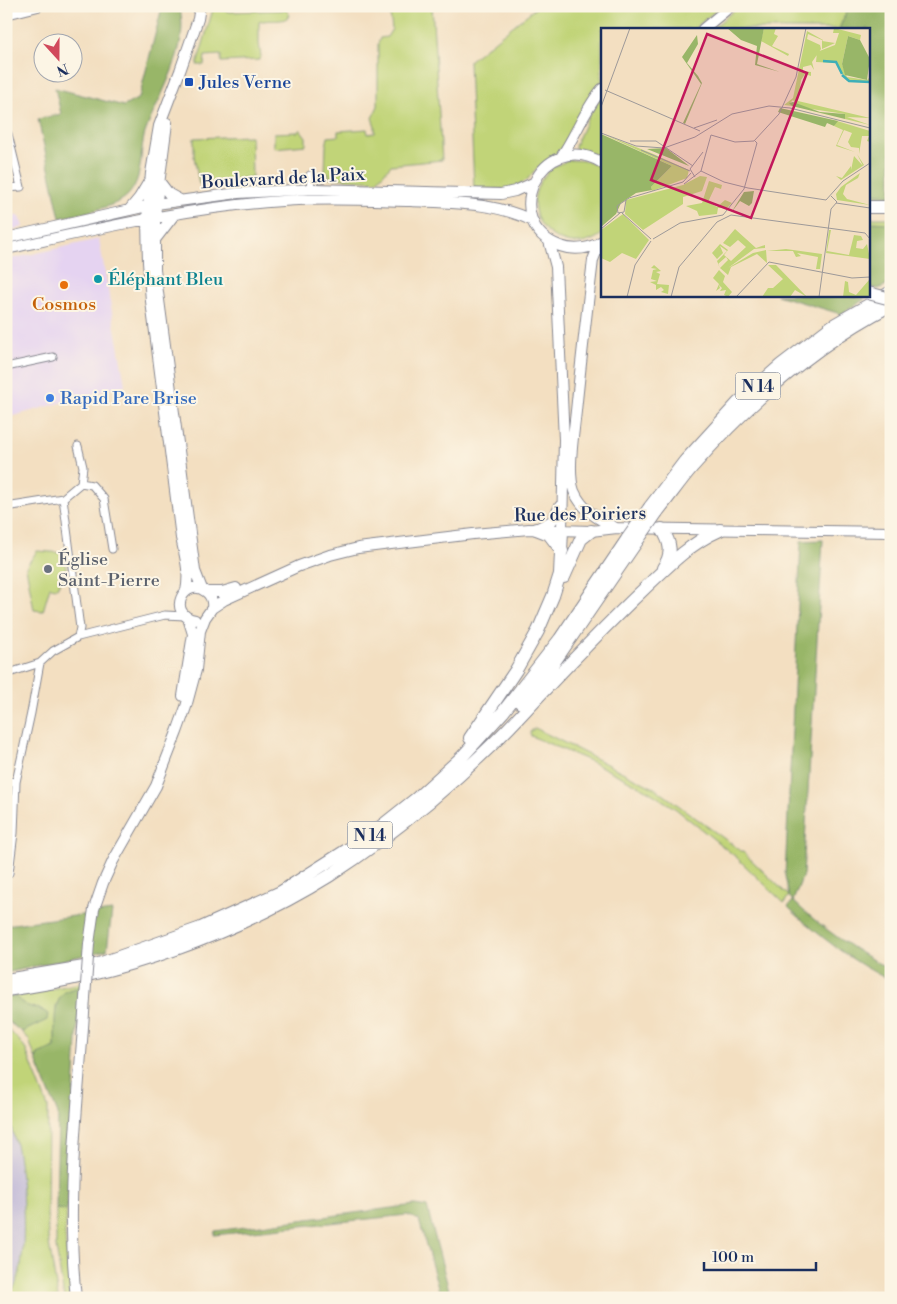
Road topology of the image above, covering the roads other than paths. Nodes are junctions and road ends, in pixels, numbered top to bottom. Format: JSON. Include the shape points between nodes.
{"nodes":[{"id":1,"x":38,"y":6,"type":"edge"},
{"id":2,"x":194,"y":6,"type":"edge"},
{"id":3,"x":200,"y":6,"type":"edge"},
{"id":4,"x":731,"y":6,"type":"edge"},
{"id":5,"x":6,"y":14,"type":"edge"},
{"id":6,"x":703,"y":28,"type":"edge"},
{"id":7,"x":194,"y":29,"type":"junction"},
{"id":8,"x":180,"y":71,"type":"junction"},
{"id":9,"x":601,"y":90,"type":"edge"},
{"id":10,"x":8,"y":134,"type":"dead end"},
{"id":11,"x":561,"y":157,"type":"junction"},
{"id":12,"x":601,"y":163,"type":"edge"},
{"id":13,"x":151,"y":173,"type":"junction"},
{"id":14,"x":310,"y":175,"type":"dead end"},
{"id":15,"x":159,"y":181,"type":"junction"},
{"id":16,"x":533,"y":183,"type":"junction"},
{"id":17,"x":6,"y":188,"type":"edge"},
{"id":18,"x":310,"y":189,"type":"junction"},
{"id":19,"x":184,"y":199,"type":"junction"},
{"id":20,"x":870,"y":207,"type":"edge"},
{"id":21,"x":891,"y":208,"type":"edge"},
{"id":22,"x":128,"y":210,"type":"junction"},
{"id":23,"x":151,"y":212,"type":"junction"},
{"id":24,"x":174,"y":215,"type":"junction"},
{"id":25,"x":533,"y":221,"type":"junction"},
{"id":26,"x":130,"y":223,"type":"junction"},
{"id":27,"x":117,"y":225,"type":"junction"},
{"id":28,"x":6,"y":238,"type":"edge"},
{"id":29,"x":150,"y":240,"type":"junction"},
{"id":30,"x":549,"y":240,"type":"junction"},
{"id":31,"x":601,"y":241,"type":"edge"},
{"id":32,"x":6,"y":249,"type":"edge"},
{"id":33,"x":891,"y":292,"type":"edge"},
{"id":34,"x":870,"y":294,"type":"edge"},
{"id":35,"x":891,"y":299,"type":"edge"},
{"id":36,"x":891,"y":306,"type":"edge"},
{"id":37,"x":53,"y":358,"type":"dead end"},
{"id":38,"x":6,"y":367,"type":"edge"},
{"id":39,"x":78,"y":446,"type":"dead end"},
{"id":40,"x":81,"y":483,"type":"junction"},
{"id":41,"x":563,"y":493,"type":"junction"},
{"id":42,"x":63,"y":498,"type":"junction"},
{"id":43,"x":6,"y":507,"type":"edge"},
{"id":44,"x":653,"y":510,"type":"junction"},
{"id":45,"x":616,"y":528,"type":"junction"},
{"id":46,"x":536,"y":529,"type":"junction"},
{"id":47,"x":662,"y":529,"type":"junction"},
{"id":48,"x":562,"y":530,"type":"junction"},
{"id":49,"x":720,"y":530,"type":"junction"},
{"id":50,"x":591,"y":531,"type":"junction"},
{"id":51,"x":891,"y":532,"type":"edge"},
{"id":52,"x":632,"y":539,"type":"junction"},
{"id":53,"x":112,"y":549,"type":"dead end"},
{"id":54,"x":562,"y":550,"type":"junction"},
{"id":55,"x":276,"y":576,"type":"junction"},
{"id":56,"x":652,"y":582,"type":"junction"},
{"id":57,"x":204,"y":590,"type":"junction"},
{"id":58,"x":186,"y":591,"type":"junction"},
{"id":59,"x":553,"y":596,"type":"junction"},
{"id":60,"x":180,"y":604,"type":"junction"},
{"id":61,"x":212,"y":608,"type":"junction"},
{"id":62,"x":165,"y":615,"type":"junction"},
{"id":63,"x":187,"y":617,"type":"junction"},
{"id":64,"x":205,"y":618,"type":"junction"},
{"id":65,"x":78,"y":637,"type":"junction"},
{"id":66,"x":40,"y":663,"type":"junction"},
{"id":67,"x":6,"y":674,"type":"edge"},
{"id":68,"x":177,"y":732,"type":"junction"},
{"id":69,"x":6,"y":781,"type":"edge"},
{"id":70,"x":16,"y":782,"type":"junction"},
{"id":71,"x":440,"y":791,"type":"junction"},
{"id":72,"x":9,"y":873,"type":"dead end"},
{"id":73,"x":201,"y":928,"type":"junction"},
{"id":74,"x":6,"y":980,"type":"edge"},
{"id":75,"x":6,"y":990,"type":"edge"},
{"id":76,"x":76,"y":1298,"type":"edge"}],
"edges":[{"from":1,"to":5,"type":"main road"},
{"from":2,"to":7,"type":"main road"},
{"from":3,"to":7,"type":"main road"},
{"from":4,"to":6,"type":"main road"},
{"from":7,"to":8,"type":"main road"},
{"from":8,"to":13,"type":"main road","via":[[159,126]]},
{"from":8,"to":15,"type":"main road","via":[[166,126]]},
{"from":9,"to":11,"type":"main road","via":[[589,105]]},
{"from":10,"to":17,"type":"street","via":[[21,187]]},
{"from":11,"to":12,"type":"main road","via":[[583,155]]},
{"from":11,"to":16,"type":"main road","via":[[544,167]]},
{"from":13,"to":22,"type":"main road","via":[[142,194]]},
{"from":13,"to":23,"type":"main road"},
{"from":14,"to":18,"type":"street"},
{"from":15,"to":19,"type":"main road","via":[[169,194]]},
{"from":15,"to":23,"type":"main road"},
{"from":16,"to":18,"type":"main road","name":"Boulevard de la Paix","via":[[509,193],[484,195]]},
{"from":16,"to":25,"type":"main road","via":[[529,202]]},
{"from":18,"to":19,"type":"main road","name":"Boulevard de la Paix"},
{"from":19,"to":23,"type":"main road","name":"Boulevard de la Paix"},
{"from":20,"to":21,"type":"highway"},
{"from":22,"to":23,"type":"main road","name":"Boulevard de la Paix"},
{"from":22,"to":28,"type":"main road","name":"Boulevard de la Paix"},
{"from":23,"to":24,"type":"main road"},
{"from":23,"to":26,"type":"main road","name":"Boulevard de la Paix"},
{"from":23,"to":27,"type":"main road"},
{"from":23,"to":29,"type":"main road"},
{"from":24,"to":25,"type":"main road","via":[[236,205],[325,199],[474,205],[506,210]]},
{"from":24,"to":29,"type":"main road"},
{"from":25,"to":30,"type":"main road"},
{"from":26,"to":27,"type":"main road","name":"Boulevard de la Paix"},
{"from":26,"to":29,"type":"main road"},
{"from":27,"to":32,"type":"main road","name":"Boulevard de la Paix"},
{"from":29,"to":57,"type":"main road","via":[[195,571]]},
{"from":29,"to":58,"type":"main road","via":[[149,285],[187,561]]},
{"from":30,"to":31,"type":"main road","via":[[574,249]]},
{"from":30,"to":41,"type":"main road","via":[[556,267],[564,440]]},
{"from":31,"to":45,"type":"main road","via":[[593,260],[572,474],[574,490],[582,506]]},
{"from":33,"to":44,"type":"highway","number":"N 14","via":[[832,326],[738,403],[691,454]]},
{"from":34,"to":35,"type":"highway","bridge":true},
{"from":36,"to":44,"type":"highway","number":"N 14","via":[[867,318],[770,388],[744,411]]},
{"from":37,"to":38,"type":"street"},
{"from":39,"to":40,"type":"street","via":[[83,466]]},
{"from":40,"to":42,"type":"street"},
{"from":40,"to":53,"type":"street","via":[[92,484],[104,498]]},
{"from":41,"to":46,"type":"main road","via":[[555,517]]},
{"from":41,"to":48,"type":"main road"},
{"from":42,"to":43,"type":"street"},
{"from":42,"to":65,"type":"street","via":[[80,628]]},
{"from":44,"to":52,"type":"highway","number":"N 14","bridge":true},
{"from":45,"to":47,"type":"main road","name":"Rue des Poiriers"},
{"from":45,"to":50,"type":"main road","name":"Rue des Poiriers"},
{"from":46,"to":48,"type":"main road","name":"Rue des Poiriers"},
{"from":46,"to":54,"type":"highway","via":[[549,534]]},
{"from":46,"to":55,"type":"main road","name":"Rue des Poiriers","via":[[358,548]]},
{"from":47,"to":49,"type":"main road","name":"Rue des Poiriers"},
{"from":47,"to":56,"type":"highway","via":[[670,551],[668,560]]},
{"from":48,"to":50,"type":"main road","name":"Rue des Poiriers"},
{"from":48,"to":54,"type":"highway"},
{"from":49,"to":51,"type":"main road","name":"Rue des Poiriers"},
{"from":49,"to":56,"type":"highway","via":[[694,545]]},
{"from":50,"to":59,"type":"highway","via":[[581,539]]},
{"from":52,"to":71,"type":"highway","number":"N 14","via":[[550,668],[492,738]]},
{"from":52,"to":73,"type":"highway","number":"N 14","via":[[503,712],[462,757],[417,798],[369,836],[281,892]]},
{"from":54,"to":59,"type":"highway","via":[[560,574]]},
{"from":55,"to":57,"type":"main road","via":[[225,592]]},
{"from":55,"to":61,"type":"main road"},
{"from":56,"to":71,"type":"highway","via":[[571,661],[482,756]]},
{"from":57,"to":58,"type":"main road","via":[[194,588]]},
{"from":57,"to":61,"type":"main road","via":[[212,600]]},
{"from":58,"to":60,"type":"main road"},
{"from":59,"to":73,"type":"highway","via":[[516,670],[473,734],[435,775],[347,846],[294,880]]},
{"from":60,"to":62,"type":"street"},
{"from":60,"to":63,"type":"main road"},
{"from":61,"to":64,"type":"main road"},
{"from":62,"to":63,"type":"street"},
{"from":62,"to":65,"type":"street"},
{"from":63,"to":64,"type":"main road"},
{"from":63,"to":68,"type":"main road","via":[[192,634]]},
{"from":64,"to":68,"type":"main road","via":[[200,631],[196,670]]},
{"from":65,"to":66,"type":"street","via":[[53,650]]},
{"from":66,"to":67,"type":"street"},
{"from":66,"to":70,"type":"street"},
{"from":68,"to":76,"type":"main road","bridge":true,"via":[[156,786],[113,861],[94,909],[72,1197]]},
{"from":69,"to":70,"type":"street"},
{"from":70,"to":72,"type":"street"},
{"from":71,"to":75,"type":"highway","number":"N 14","via":[[378,842],[328,876],[279,904],[205,938],[96,974]]},
{"from":73,"to":74,"type":"highway","number":"N 14","via":[[96,964]]}]}
